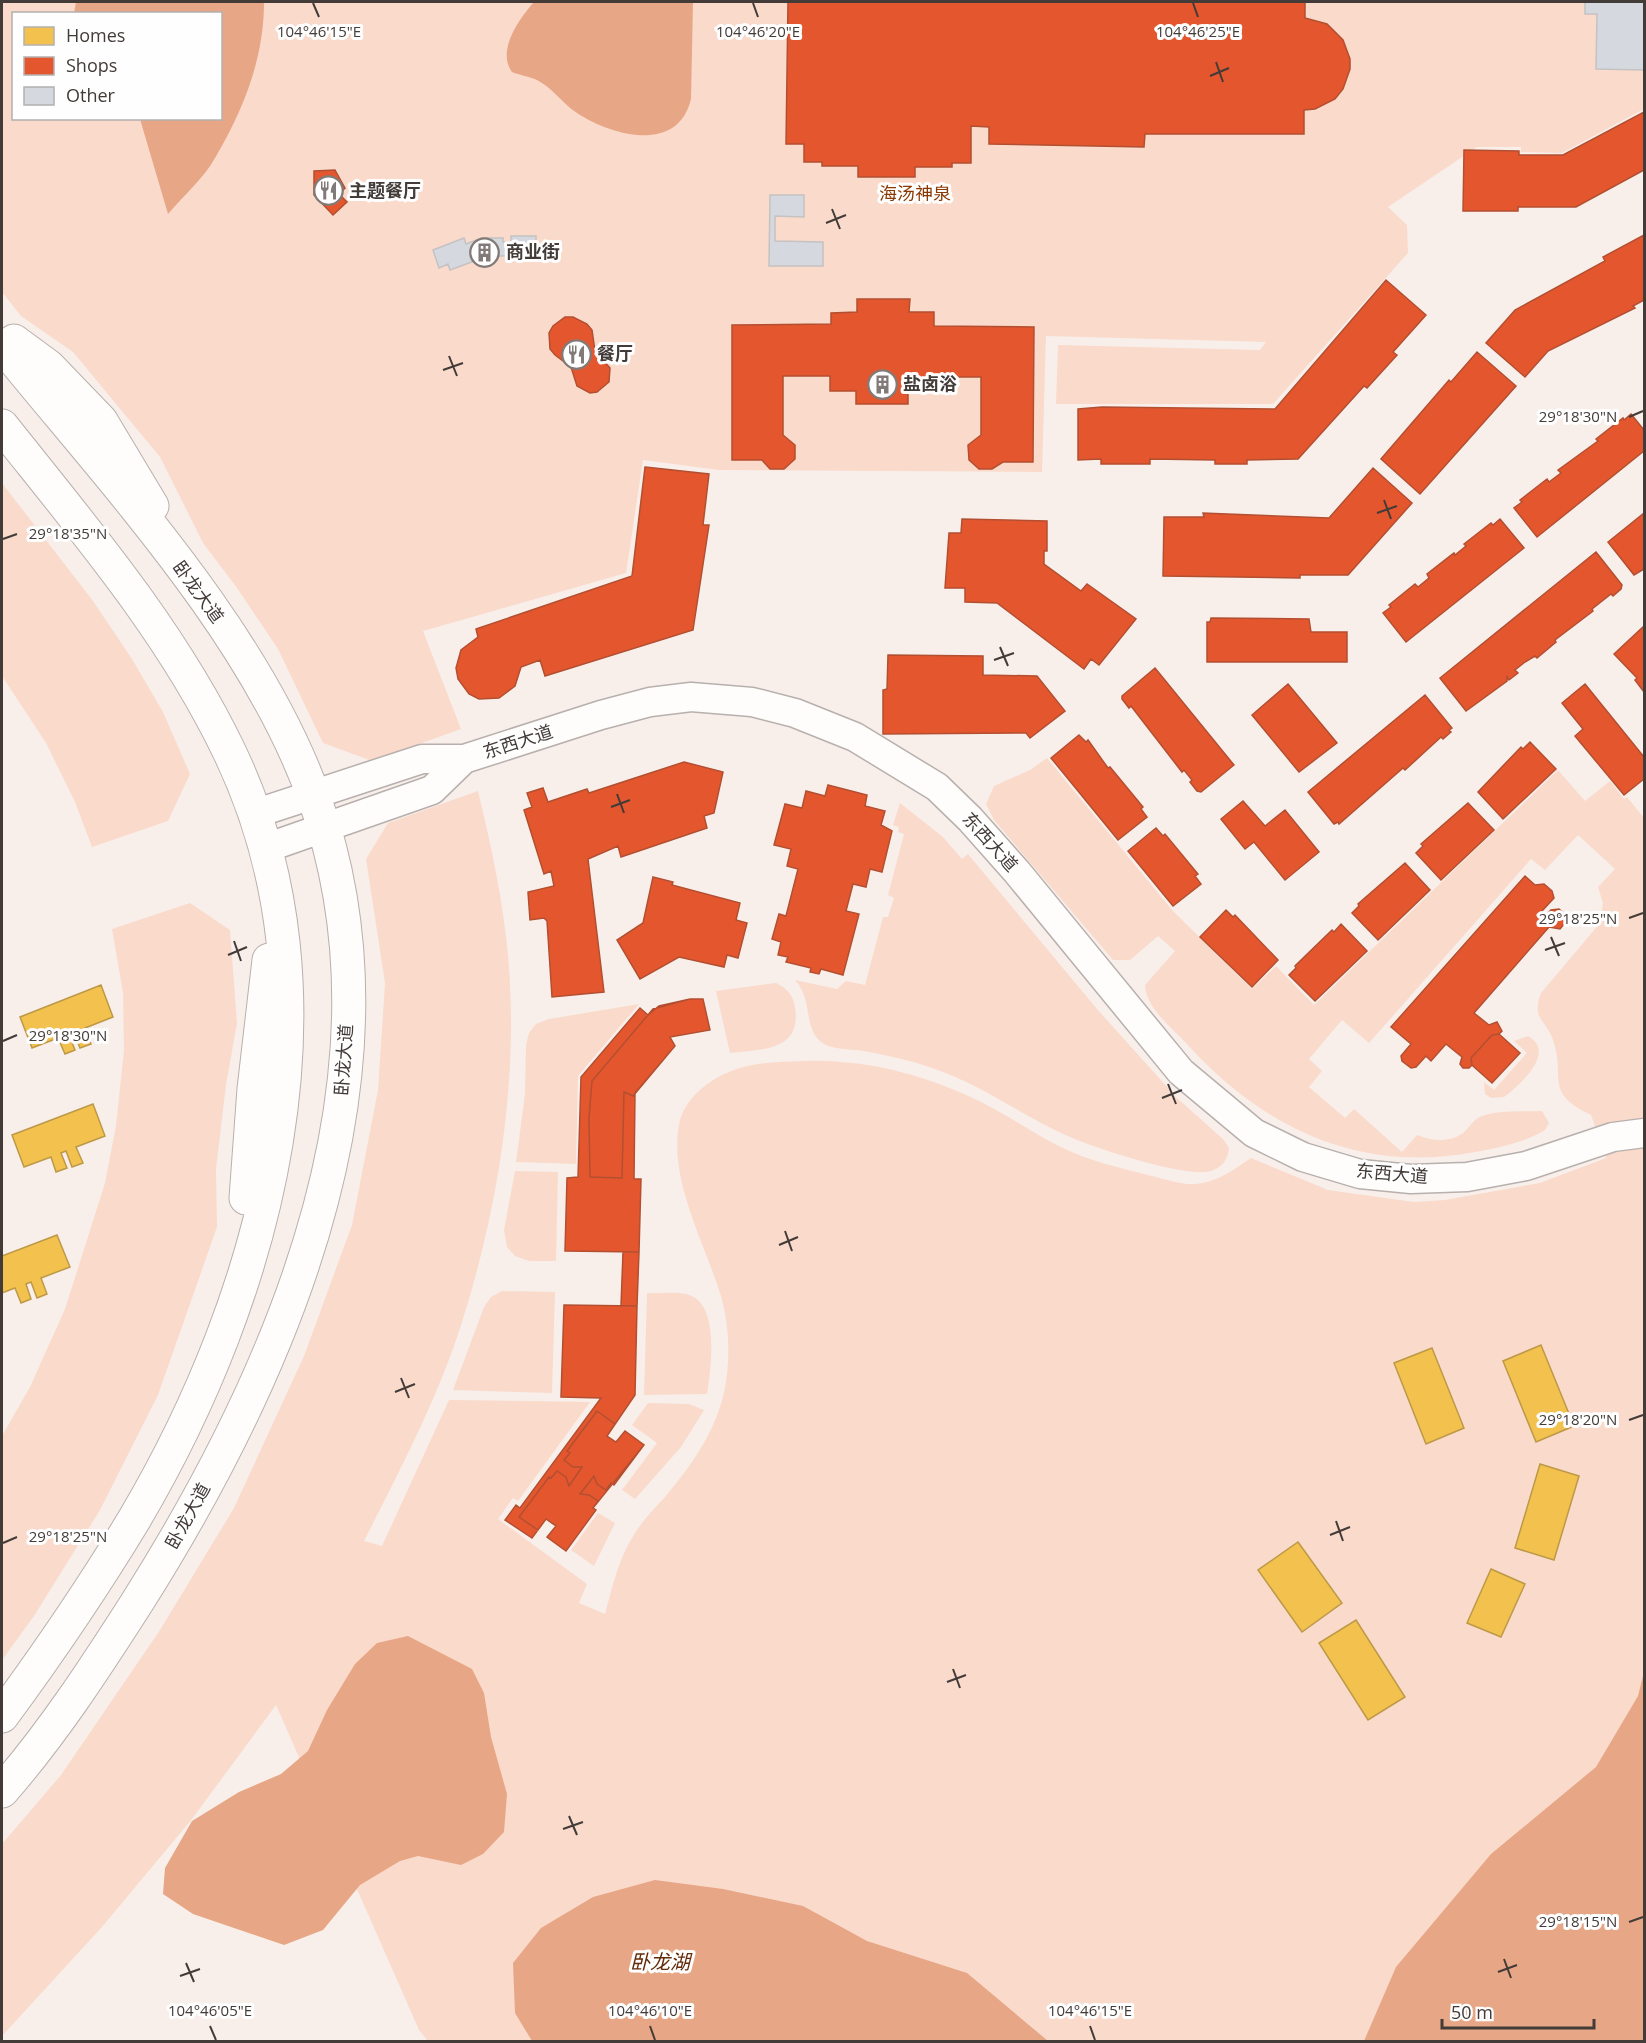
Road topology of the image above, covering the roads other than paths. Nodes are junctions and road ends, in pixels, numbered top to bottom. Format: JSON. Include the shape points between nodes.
{"nodes":[{"id":1,"x":2,"y":332,"type":"edge"},
{"id":2,"x":2,"y":345,"type":"edge"},
{"id":3,"x":2,"y":426,"type":"edge"},
{"id":4,"x":198,"y":589,"type":"junction"},
{"id":5,"x":464,"y":759,"type":"junction"},
{"id":6,"x":313,"y":794,"type":"junction"},
{"id":7,"x":254,"y":814,"type":"junction"},
{"id":8,"x":324,"y":827,"type":"junction"},
{"id":9,"x":266,"y":848,"type":"junction"},
{"id":10,"x":1644,"y":1133,"type":"edge"},
{"id":11,"x":2,"y":1716,"type":"edge"},
{"id":12,"x":2,"y":1791,"type":"edge"}],
"edges":[{"from":1,"to":4,"type":"main road","via":[[48,366],[101,421],[138,479]]},
{"from":2,"to":4,"type":"main road","name":"卧龙大道"},
{"from":3,"to":7,"type":"main road","via":[[115,568],[191,679],[230,753]]},
{"from":4,"to":6,"type":"main road","name":"卧龙大道","via":[[240,650],[283,725]]},
{"from":5,"to":6,"type":"street","via":[[422,759]]},
{"from":5,"to":8,"type":"street","name":"东西大道","via":[[432,790]]},
{"from":5,"to":10,"type":"street","name":"东西大道","via":[[650,702],[711,697],[795,713],[855,737],[937,787],[1017,872],[1181,1072],[1254,1132],[1304,1157],[1360,1174],[1411,1179],[1467,1177],[1526,1166],[1613,1137]]},
{"from":6,"to":7,"type":"street"},
{"from":6,"to":8,"type":"main road","name":"卧龙大道"},
{"from":7,"to":9,"type":"main road"},
{"from":8,"to":9,"type":"street","name":"东西大道"},
{"from":8,"to":12,"type":"main road","name":"卧龙大道","via":[[345,934],[348,1010],[343,1094],[333,1164],[311,1242],[272,1347],[180,1535],[80,1690]]},
{"from":9,"to":11,"type":"main road","via":[[276,896],[254,1089],[244,1271],[225,1332],[137,1514],[64,1629]]}]}
